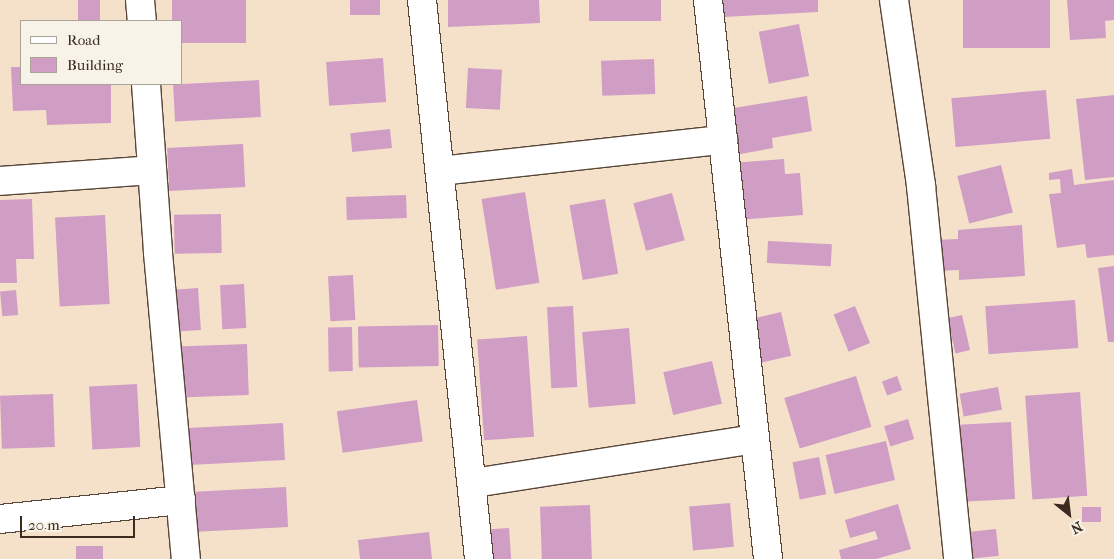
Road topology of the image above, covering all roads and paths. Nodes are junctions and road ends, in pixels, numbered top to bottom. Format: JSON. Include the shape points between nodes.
{"nodes":[{"id":1,"x":140,"y":0,"type":"edge"},
{"id":2,"x":422,"y":0,"type":"edge"},
{"id":3,"x":708,"y":0,"type":"edge"},
{"id":4,"x":894,"y":0,"type":"edge"},
{"id":5,"x":142,"y":20,"type":"edge"},
{"id":6,"x":146,"y":85,"type":"edge"},
{"id":7,"x":723,"y":140,"type":"junction"},
{"id":8,"x":152,"y":170,"type":"junction"},
{"id":9,"x":440,"y":171,"type":"junction"},
{"id":10,"x":0,"y":181,"type":"edge"},
{"id":11,"x":755,"y":439,"type":"junction"},
{"id":12,"x":474,"y":483,"type":"junction"},
{"id":13,"x":181,"y":500,"type":"junction"},
{"id":14,"x":0,"y":519,"type":"edge"},
{"id":15,"x":186,"y":559,"type":"edge"},
{"id":16,"x":480,"y":559,"type":"edge"},
{"id":17,"x":768,"y":559,"type":"edge"},
{"id":18,"x":958,"y":559,"type":"edge"}],
"edges":[{"from":1,"to":5,"type":"street"},
{"from":2,"to":9,"type":"street"},
{"from":3,"to":7,"type":"street"},
{"from":4,"to":18,"type":"street","via":[[921,186]]},
{"from":6,"to":8,"type":"street"},
{"from":7,"to":9,"type":"street"},
{"from":7,"to":11,"type":"street"},
{"from":8,"to":10,"type":"street"},
{"from":8,"to":13,"type":"street"},
{"from":9,"to":12,"type":"street"},
{"from":11,"to":12,"type":"street"},
{"from":11,"to":17,"type":"street"},
{"from":12,"to":16,"type":"street"},
{"from":13,"to":14,"type":"street"},
{"from":13,"to":15,"type":"street"}]}
